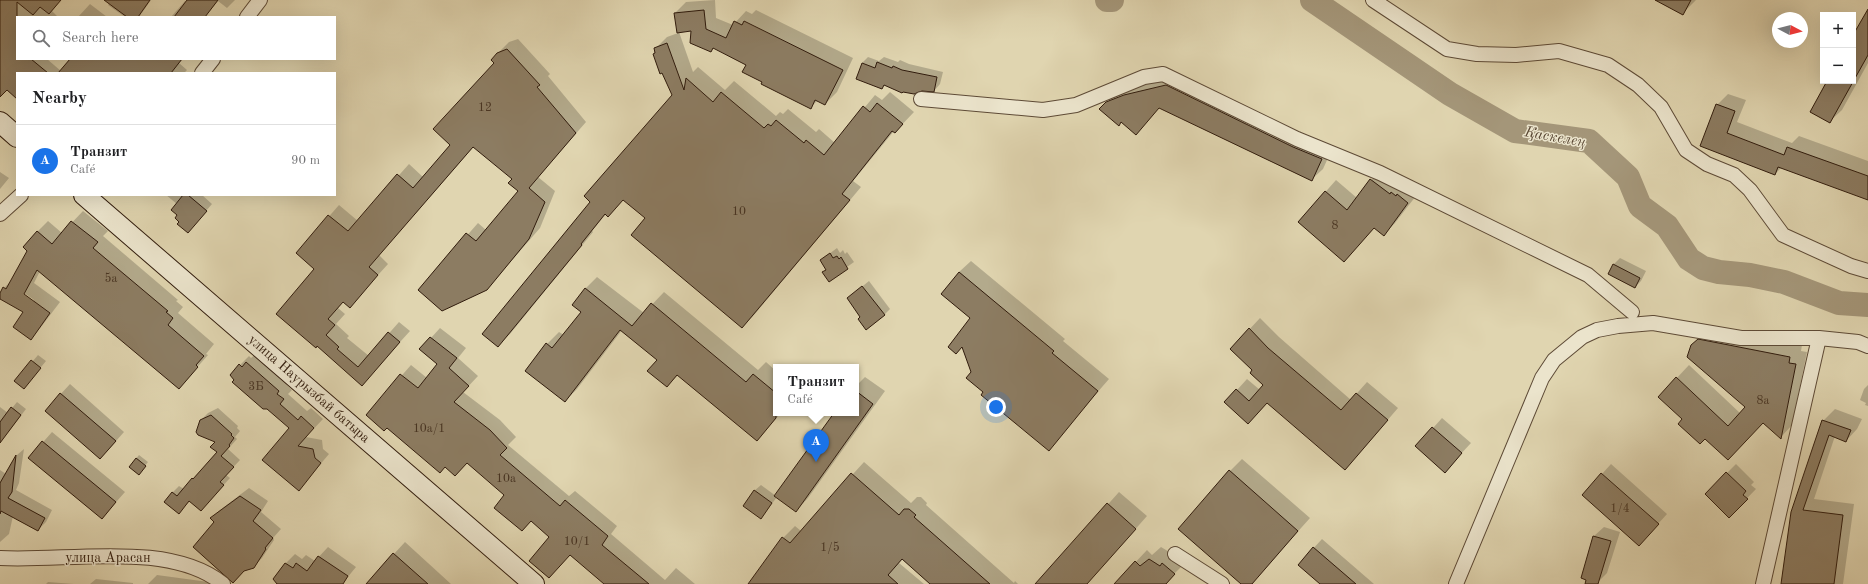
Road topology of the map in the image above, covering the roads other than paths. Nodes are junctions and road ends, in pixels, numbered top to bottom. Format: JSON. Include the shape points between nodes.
{"nodes":[{"id":1,"x":260,"y":0,"type":"edge"},
{"id":2,"x":1373,"y":0,"type":"edge"},
{"id":3,"x":248,"y":16,"type":"edge"},
{"id":4,"x":212,"y":60,"type":"edge"},
{"id":5,"x":203,"y":72,"type":"edge"},
{"id":6,"x":921,"y":99,"type":"dead end"},
{"id":7,"x":0,"y":122,"type":"edge"},
{"id":8,"x":16,"y":136,"type":"edge"},
{"id":9,"x":19,"y":196,"type":"edge"},
{"id":10,"x":91,"y":197,"type":"edge"},
{"id":11,"x":0,"y":214,"type":"edge"},
{"id":12,"x":1868,"y":271,"type":"edge"},
{"id":13,"x":1632,"y":312,"type":"dead end"},
{"id":14,"x":1819,"y":338,"type":"junction"},
{"id":15,"x":1868,"y":346,"type":"edge"},
{"id":16,"x":1175,"y":554,"type":"dead end"},
{"id":17,"x":0,"y":558,"type":"edge"},
{"id":18,"x":218,"y":580,"type":"edge"},
{"id":19,"x":534,"y":584,"type":"edge"},
{"id":20,"x":1222,"y":584,"type":"edge"},
{"id":21,"x":1456,"y":584,"type":"edge"},
{"id":22,"x":1763,"y":584,"type":"edge"}],
"edges":[{"from":1,"to":3,"type":"street"},
{"from":2,"to":12,"type":"street","via":[[1447,50],[1516,55],[1559,51],[1608,65],[1638,85],[1661,107],[1686,150],[1707,164],[1734,175],[1750,190],[1783,235],[1851,266]]},
{"from":4,"to":5,"type":"street"},
{"from":6,"to":13,"type":"street","via":[[1043,110],[1076,105],[1144,77],[1163,74],[1297,139],[1380,173],[1588,275]]},
{"from":7,"to":8,"type":"main road"},
{"from":9,"to":11,"type":"street"},
{"from":10,"to":19,"type":"main road","name":"улица Наурызбай батыра"},
{"from":14,"to":15,"type":"street","via":[[1858,342]]},
{"from":14,"to":21,"type":"street","via":[[1741,338],[1653,324],[1618,326],[1597,330],[1582,337],[1554,360],[1542,378]]},
{"from":14,"to":22,"type":"street"},
{"from":16,"to":20,"type":"street"},
{"from":17,"to":18,"type":"street","name":"улица Арасан","via":[[141,557],[181,563]]}]}
